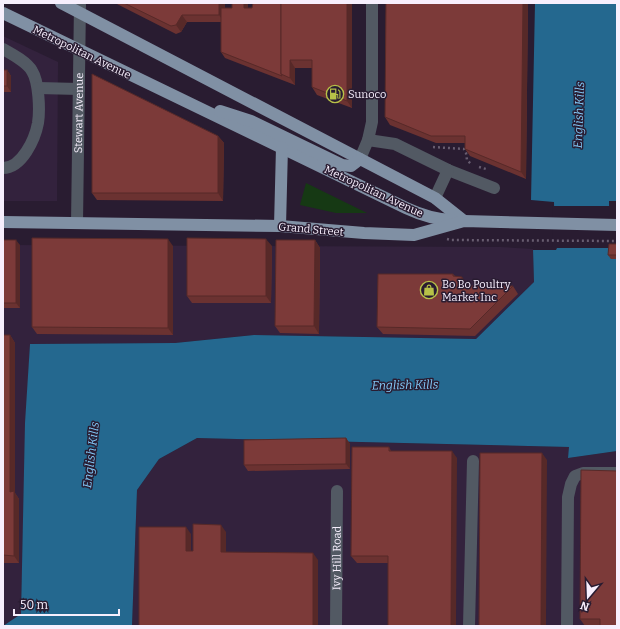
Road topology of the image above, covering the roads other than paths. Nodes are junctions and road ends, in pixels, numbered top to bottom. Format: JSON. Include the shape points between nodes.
{"nodes":[{"id":1,"x":61,"y":3,"type":"edge"},
{"id":2,"x":372,"y":3,"type":"edge"},
{"id":3,"x":80,"y":8,"type":"edge"},
{"id":4,"x":3,"y":13,"type":"edge"},
{"id":5,"x":3,"y":49,"type":"edge"},
{"id":6,"x":79,"y":50,"type":"junction"},
{"id":7,"x":38,"y":88,"type":"junction"},
{"id":8,"x":79,"y":89,"type":"junction"},
{"id":9,"x":164,"y":92,"type":"junction"},
{"id":10,"x":368,"y":140,"type":"junction"},
{"id":11,"x":282,"y":147,"type":"junction"},
{"id":12,"x":360,"y":159,"type":"junction"},
{"id":13,"x":3,"y":168,"type":"edge"},
{"id":14,"x":448,"y":170,"type":"junction"},
{"id":15,"x":494,"y":188,"type":"dead end"},
{"id":16,"x":435,"y":198,"type":"junction"},
{"id":17,"x":464,"y":220,"type":"junction"},
{"id":18,"x":3,"y":222,"type":"edge"},
{"id":19,"x":76,"y":223,"type":"junction"},
{"id":20,"x":617,"y":225,"type":"edge"},
{"id":21,"x":280,"y":226,"type":"junction"},
{"id":22,"x":473,"y":461,"type":"dead end"},
{"id":23,"x":617,"y":473,"type":"edge"},
{"id":24,"x":337,"y":491,"type":"dead end"},
{"id":25,"x":336,"y":626,"type":"edge"},
{"id":26,"x":469,"y":626,"type":"edge"},
{"id":27,"x":568,"y":626,"type":"edge"}],
"edges":[{"from":1,"to":3,"type":"main road","name":"Metropolitan Avenue"},
{"from":2,"to":10,"type":"street","via":[[372,122]]},
{"from":3,"to":6,"type":"street","name":"Stewart Avenue"},
{"from":3,"to":12,"type":"main road","name":"Metropolitan Avenue"},
{"from":4,"to":6,"type":"main road","name":"Metropolitan Avenue"},
{"from":5,"to":7,"type":"street","via":[[17,57],[32,71]]},
{"from":6,"to":8,"type":"street","name":"Stewart Avenue"},
{"from":6,"to":9,"type":"main road","name":"Metropolitan Avenue"},
{"from":7,"to":8,"type":"street"},
{"from":7,"to":13,"type":"street","via":[[38,122],[32,141],[23,157],[14,165]]},
{"from":8,"to":19,"type":"street","name":"Stewart Avenue"},
{"from":9,"to":11,"type":"main road","name":"Metropolitan Avenue"},
{"from":9,"to":12,"type":"main road","via":[[251,121],[342,165],[350,166]]},
{"from":10,"to":12,"type":"street"},
{"from":10,"to":14,"type":"street","via":[[395,144]]},
{"from":11,"to":17,"type":"main road","name":"Metropolitan Avenue","via":[[423,216],[441,220]]},
{"from":11,"to":21,"type":"main road"},
{"from":12,"to":16,"type":"main road","name":"Metropolitan Avenue"},
{"from":14,"to":15,"type":"street"},
{"from":14,"to":16,"type":"street"},
{"from":16,"to":17,"type":"main road","name":"Metropolitan Avenue"},
{"from":17,"to":20,"type":"main road","name":"Grand Street"},
{"from":17,"to":21,"type":"main road","name":"Grand Street","via":[[414,235]]},
{"from":18,"to":19,"type":"main road","name":"Grand Street"},
{"from":19,"to":21,"type":"main road","name":"Grand Street"},
{"from":22,"to":26,"type":"street"},
{"from":23,"to":27,"type":"street","via":[[583,473],[575,476],[571,484],[568,497]]},
{"from":24,"to":25,"type":"street","name":"Ivy Hill Road"}]}
